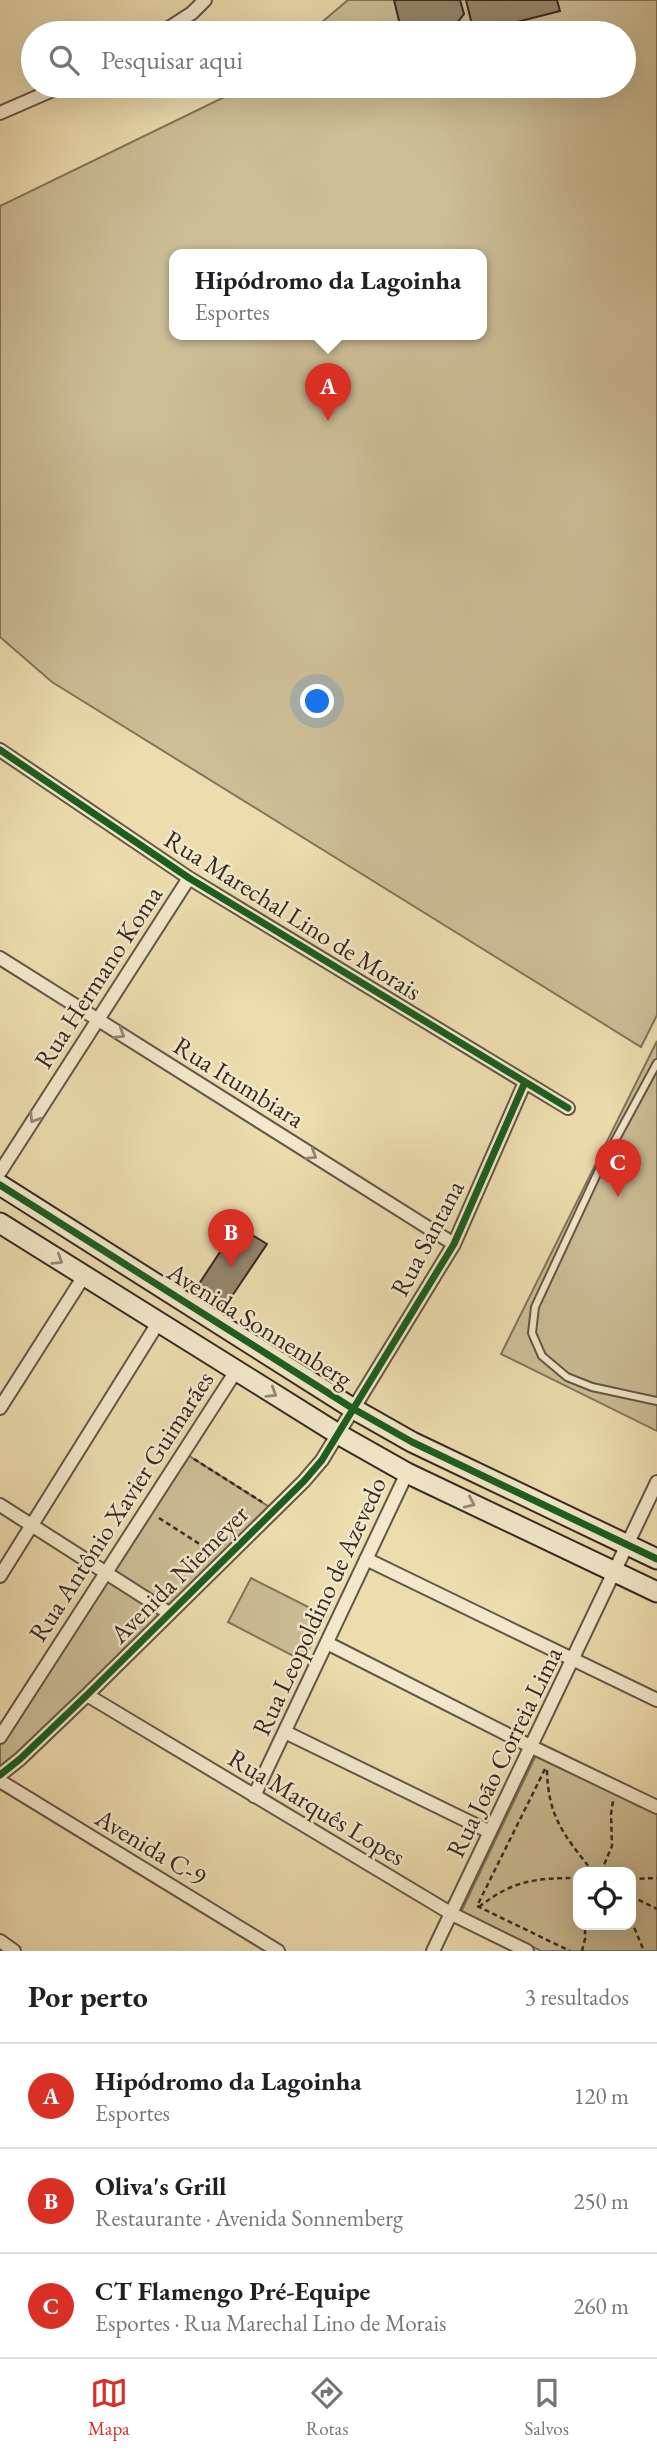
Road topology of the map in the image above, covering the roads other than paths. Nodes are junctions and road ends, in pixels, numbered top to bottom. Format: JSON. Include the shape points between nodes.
{"nodes":[{"id":1,"x":205,"y":0,"type":"edge"},
{"id":2,"x":180,"y":21,"type":"edge"},
{"id":3,"x":34,"y":98,"type":"edge"},
{"id":4,"x":0,"y":113,"type":"edge"},
{"id":5,"x":0,"y":750,"type":"edge"},
{"id":6,"x":189,"y":878,"type":"junction"},
{"id":7,"x":0,"y":958,"type":"edge"},
{"id":8,"x":97,"y":1020,"type":"junction"},
{"id":9,"x":657,"y":1063,"type":"edge"},
{"id":10,"x":525,"y":1082,"type":"junction"},
{"id":11,"x":568,"y":1108,"type":"dead end"},
{"id":12,"x":0,"y":1171,"type":"edge"},
{"id":13,"x":0,"y":1185,"type":"edge"},
{"id":14,"x":0,"y":1223,"type":"edge"},
{"id":15,"x":454,"y":1244,"type":"junction"},
{"id":16,"x":84,"y":1276,"type":"junction"},
{"id":17,"x":158,"y":1323,"type":"junction"},
{"id":18,"x":236,"y":1371,"type":"junction"},
{"id":19,"x":657,"y":1401,"type":"edge"},
{"id":20,"x":0,"y":1408,"type":"edge"},
{"id":21,"x":352,"y":1408,"type":"junction"},
{"id":22,"x":338,"y":1434,"type":"junction"},
{"id":23,"x":407,"y":1473,"type":"junction"},
{"id":24,"x":657,"y":1482,"type":"edge"},
{"id":25,"x":0,"y":1505,"type":"edge"},
{"id":26,"x":31,"y":1525,"type":"junction"},
{"id":27,"x":627,"y":1544,"type":"junction"},
{"id":28,"x":366,"y":1559,"type":"junction"},
{"id":29,"x":657,"y":1559,"type":"edge"},
{"id":30,"x":104,"y":1572,"type":"junction"},
{"id":31,"x":614,"y":1572,"type":"junction"},
{"id":32,"x":0,"y":1576,"type":"edge"},
{"id":33,"x":657,"y":1592,"type":"edge"},
{"id":34,"x":169,"y":1613,"type":"junction"},
{"id":35,"x":327,"y":1643,"type":"junction"},
{"id":36,"x":573,"y":1660,"type":"junction"},
{"id":37,"x":87,"y":1695,"type":"junction"},
{"id":38,"x":657,"y":1700,"type":"edge"},
{"id":39,"x":285,"y":1732,"type":"junction"},
{"id":40,"x":0,"y":1737,"type":"edge"},
{"id":41,"x":532,"y":1747,"type":"junction"},
{"id":42,"x":0,"y":1775,"type":"edge"},
{"id":43,"x":0,"y":1781,"type":"edge"},
{"id":44,"x":254,"y":1796,"type":"junction"},
{"id":45,"x":657,"y":1807,"type":"edge"},
{"id":46,"x":490,"y":1832,"type":"junction"},
{"id":47,"x":457,"y":1917,"type":"junction"},
{"id":48,"x":0,"y":1941,"type":"edge"},
{"id":49,"x":14,"y":1951,"type":"edge"},
{"id":50,"x":278,"y":1951,"type":"edge"},
{"id":51,"x":433,"y":1951,"type":"edge"},
{"id":52,"x":527,"y":1951,"type":"edge"}],
"edges":[{"from":1,"to":2,"type":"street"},
{"from":3,"to":4,"type":"street"},
{"from":5,"to":6,"type":"street","name":"Rua Marechal Lino de Morais"},
{"from":6,"to":8,"type":"street","name":"Rua Hermano Koma"},
{"from":6,"to":10,"type":"street","name":"Rua Marechal Lino de Morais"},
{"from":7,"to":8,"type":"street","name":"Rua Itumbiara"},
{"from":8,"to":12,"type":"street","name":"Rua Hermano Koma","one_way":true},
{"from":8,"to":15,"type":"street","name":"Rua Itumbiara","one_way":true},
{"from":9,"to":19,"type":"lane","via":[[598,1172],[535,1307],[533,1334],[542,1356],[567,1377]]},
{"from":10,"to":11,"type":"street","name":"Rua Marechal Lino de Morais"},
{"from":10,"to":15,"type":"street","name":"Rua Santana"},
{"from":13,"to":21,"type":"street","name":"Avenida Sonnemberg"},
{"from":14,"to":16,"type":"street","name":"Avenida Sonnemberg","one_way":true},
{"from":15,"to":21,"type":"street","name":"Rua Santana"},
{"from":16,"to":17,"type":"street","name":"Avenida Sonnemberg"},
{"from":16,"to":20,"type":"street"},
{"from":17,"to":18,"type":"street","name":"Avenida Sonnemberg"},
{"from":17,"to":26,"type":"street"},
{"from":18,"to":22,"type":"street","name":"Avenida Sonnemberg","one_way":true},
{"from":18,"to":30,"type":"street","name":"Rua Antônio Xavier Guimarães"},
{"from":21,"to":22,"type":"street","name":"Avenida Niemeyer"},
{"from":21,"to":27,"type":"street","name":"Avenida Sonnemberg","via":[[412,1442]]},
{"from":22,"to":23,"type":"street","name":"Avenida Sonnemberg"},
{"from":22,"to":34,"type":"street","name":"Avenida Niemeyer","via":[[322,1460]]},
{"from":23,"to":28,"type":"street","name":"Rua Leopoldino de Azevedo"},
{"from":23,"to":31,"type":"street","name":"Avenida Sonnemberg","one_way":true},
{"from":24,"to":27,"type":"street"},
{"from":25,"to":26,"type":"street"},
{"from":26,"to":30,"type":"street"},
{"from":26,"to":32,"type":"street"},
{"from":27,"to":29,"type":"street","name":"Avenida Sonnemberg"},
{"from":27,"to":31,"type":"street","name":"Rua João Correia Lima"},
{"from":28,"to":35,"type":"street","name":"Rua Leopoldino de Azevedo"},
{"from":28,"to":36,"type":"street"},
{"from":30,"to":34,"type":"street"},
{"from":30,"to":40,"type":"street","name":"Rua Antônio Xavier Guimarães"},
{"from":31,"to":33,"type":"street","name":"Avenida Sonnemberg"},
{"from":31,"to":36,"type":"street","name":"Rua João Correia Lima"},
{"from":34,"to":37,"type":"street","name":"Avenida Niemeyer"},
{"from":35,"to":39,"type":"street","name":"Rua Leopoldino de Azevedo"},
{"from":35,"to":41,"type":"street"},
{"from":36,"to":38,"type":"street"},
{"from":36,"to":41,"type":"street","name":"Rua João Correia Lima"},
{"from":37,"to":42,"type":"street","name":"Avenida Niemeyer"},
{"from":37,"to":44,"type":"street","name":"Rua Marquês Lopes"},
{"from":39,"to":44,"type":"street","name":"Rua Leopoldino de Azevedo"},
{"from":39,"to":46,"type":"street"},
{"from":41,"to":45,"type":"street"},
{"from":41,"to":46,"type":"street","name":"Rua João Correia Lima"},
{"from":43,"to":50,"type":"street","name":"Avenida C-9"},
{"from":44,"to":47,"type":"street","name":"Rua Marquês Lopes"},
{"from":46,"to":47,"type":"street","name":"Rua João Correia Lima"},
{"from":47,"to":51,"type":"street","name":"Rua João Correia Lima"},
{"from":47,"to":52,"type":"street","name":"Rua Marquês Lopes"},
{"from":48,"to":49,"type":"street"}]}
